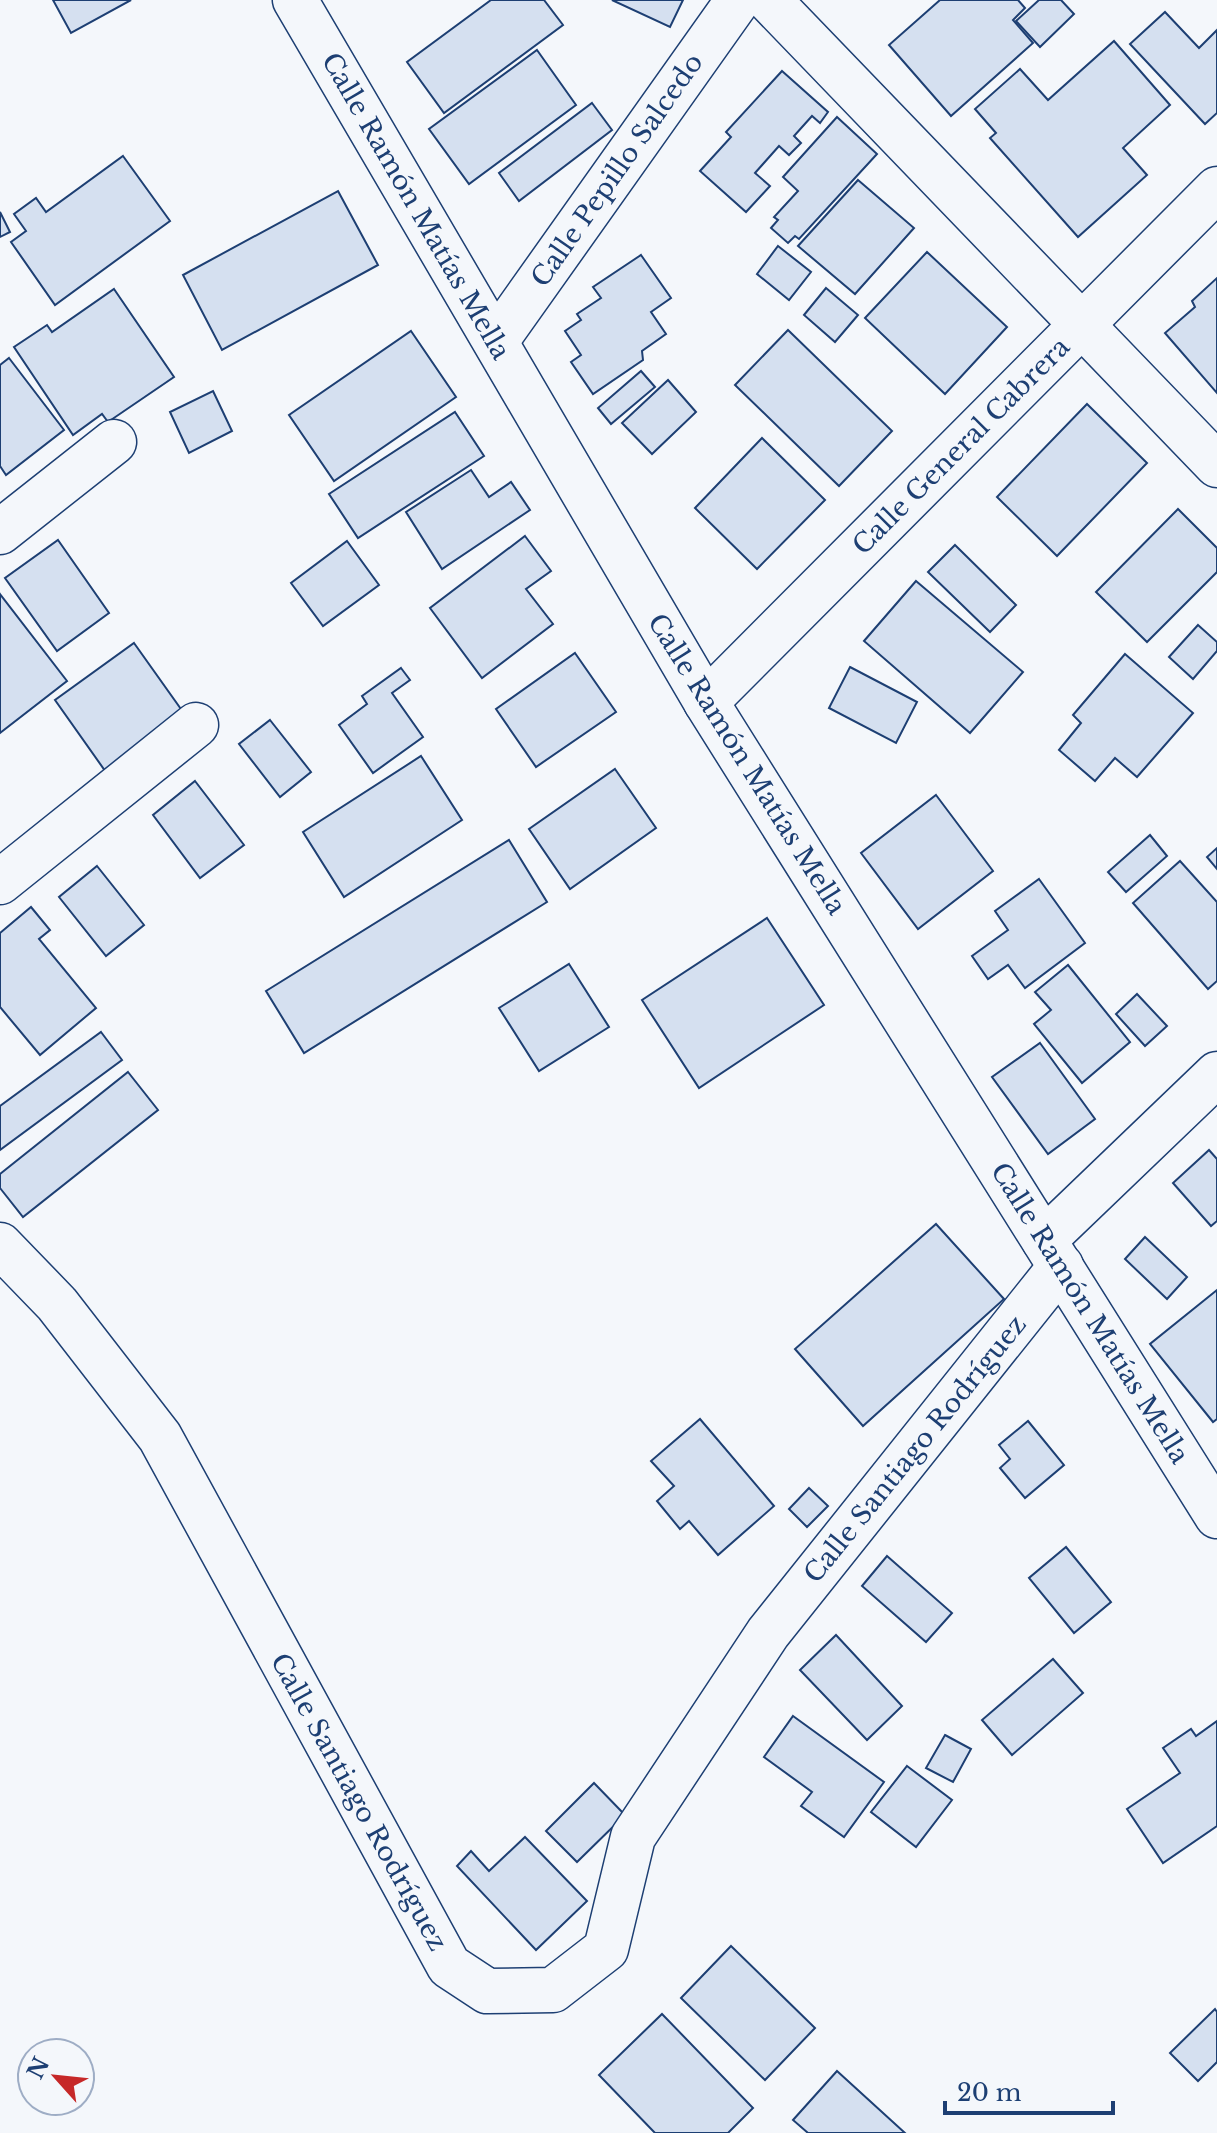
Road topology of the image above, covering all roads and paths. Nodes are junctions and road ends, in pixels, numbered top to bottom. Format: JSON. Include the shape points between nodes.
{"nodes":[{"id":1,"x":295,"y":0,"type":"edge"},
{"id":2,"x":738,"y":0,"type":"edge"},
{"id":3,"x":769,"y":0,"type":"edge"},
{"id":4,"x":1217,"y":189,"type":"edge"},
{"id":5,"x":1082,"y":324,"type":"junction"},
{"id":6,"x":496,"y":341,"type":"junction"},
{"id":7,"x":114,"y":442,"type":"dead end"},
{"id":8,"x":1217,"y":465,"type":"edge"},
{"id":9,"x":0,"y":532,"type":"edge"},
{"id":10,"x":706,"y":702,"type":"junction"},
{"id":11,"x":196,"y":725,"type":"dead end"},
{"id":12,"x":0,"y":882,"type":"edge"},
{"id":13,"x":1217,"y":1074,"type":"edge"},
{"id":14,"x":0,"y":1245,"type":"edge"},
{"id":15,"x":1052,"y":1253,"type":"junction"},
{"id":16,"x":1217,"y":1516,"type":"edge"}],
"edges":[{"from":1,"to":6,"type":"street","name":"Calle Ramón Matías Mella"},
{"from":2,"to":6,"type":"street","name":"Calle Pepillo Salcedo"},
{"from":3,"to":5,"type":"street"},
{"from":4,"to":5,"type":"street","name":"Calle General Cabrera"},
{"from":5,"to":8,"type":"street"},
{"from":5,"to":10,"type":"street","name":"Calle General Cabrera"},
{"from":6,"to":10,"type":"street","name":"Calle Ramón Matías Mella"},
{"from":7,"to":9,"type":"street"},
{"from":10,"to":15,"type":"street","name":"Calle Ramón Matías Mella"},
{"from":11,"to":12,"type":"street"},
{"from":13,"to":15,"type":"street","name":"Calle Santiago Rodríguez"},
{"from":14,"to":15,"type":"street","name":"Calle Santiago Rodríguez","via":[[57,1304],[160,1437],[449,1966],[487,1991],[553,1990],[606,1949],[633,1837],[768,1633]]},
{"from":15,"to":16,"type":"street","name":"Calle Ramón Matías Mella"}]}
